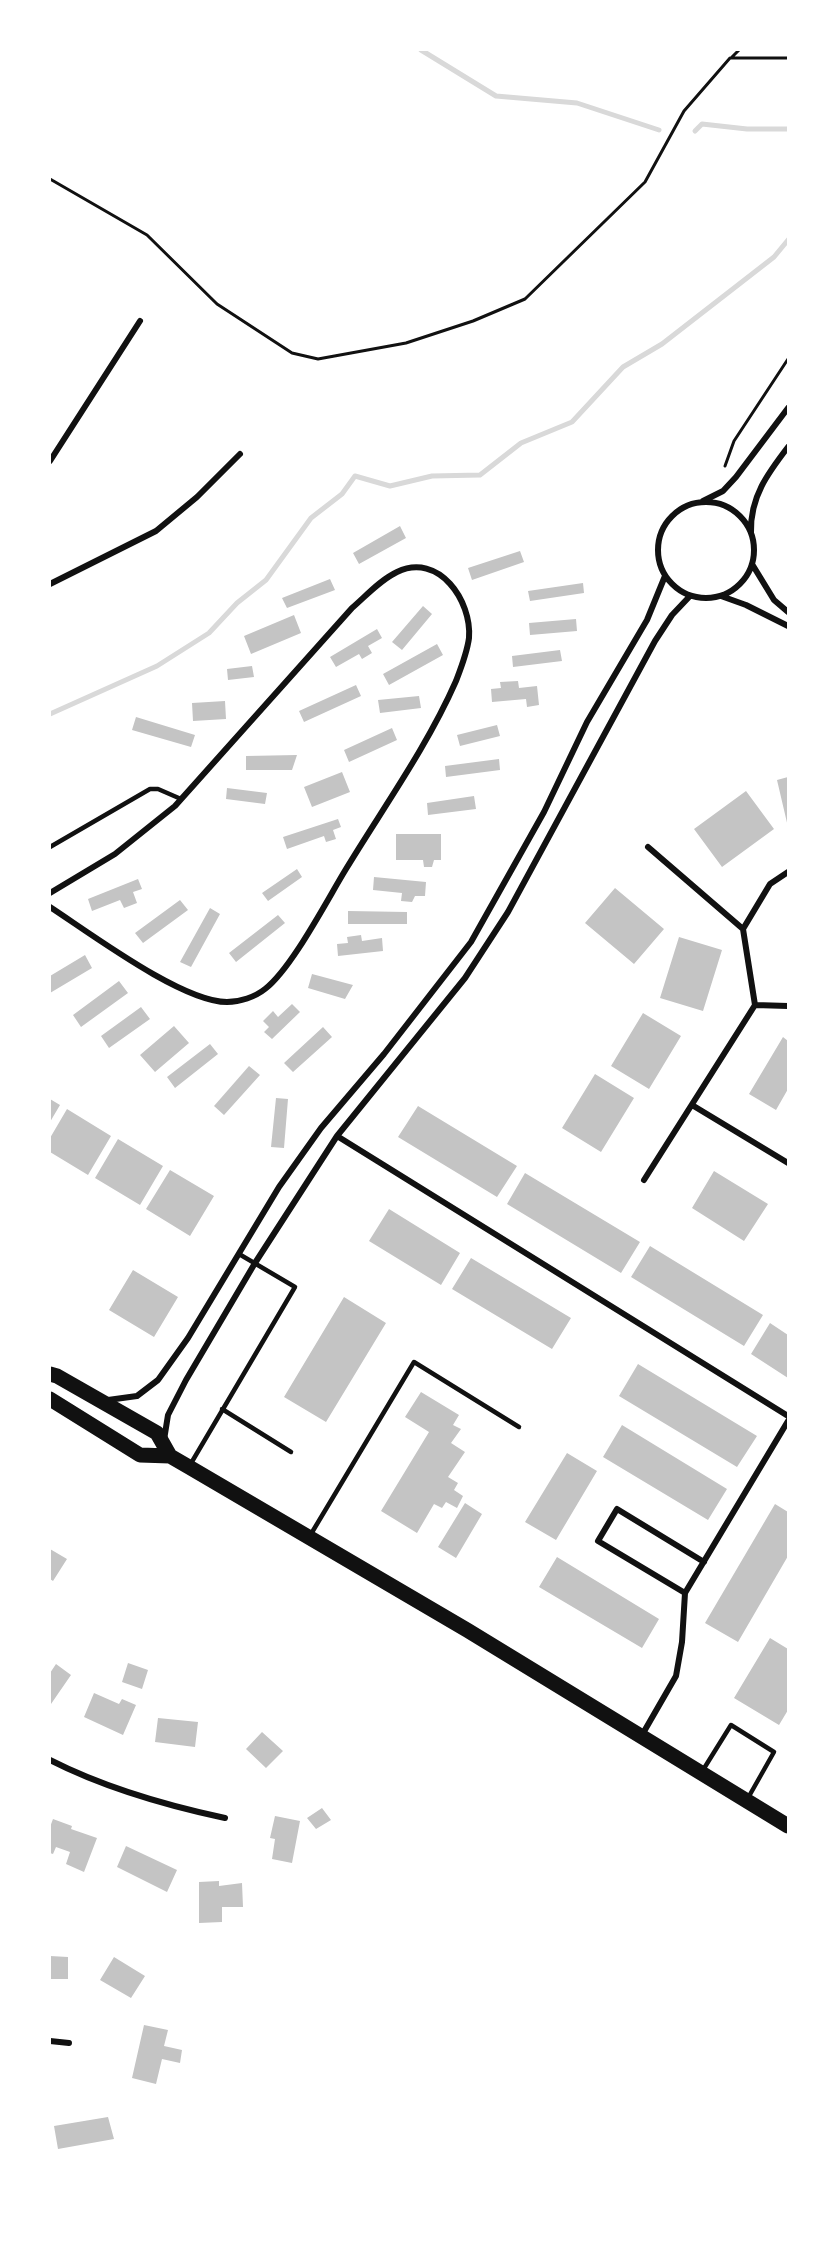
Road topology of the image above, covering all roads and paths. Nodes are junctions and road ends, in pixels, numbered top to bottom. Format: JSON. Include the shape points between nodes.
{"nodes":[{"id":1,"x":739,"y":50,"type":"edge"},
{"id":2,"x":730,"y":58,"type":"junction"},
{"id":3,"x":783,"y":58,"type":"junction"},
{"id":4,"x":789,"y":58,"type":"edge"},
{"id":5,"x":789,"y":65,"type":"edge"},
{"id":6,"x":50,"y":179,"type":"edge"},
{"id":7,"x":140,"y":321,"type":"dead end"},
{"id":8,"x":789,"y":359,"type":"edge"},
{"id":9,"x":789,"y":408,"type":"edge"},
{"id":10,"x":789,"y":447,"type":"edge"},
{"id":11,"x":240,"y":454,"type":"dead end"},
{"id":12,"x":50,"y":461,"type":"edge"},
{"id":13,"x":724,"y":465,"type":"dead end"},
{"id":14,"x":701,"y":502,"type":"junction"},
{"id":15,"x":751,"y":533,"type":"junction"},
{"id":16,"x":752,"y":564,"type":"junction"},
{"id":17,"x":665,"y":576,"type":"junction"},
{"id":18,"x":50,"y":584,"type":"edge"},
{"id":19,"x":690,"y":596,"type":"junction"},
{"id":20,"x":721,"y":596,"type":"junction"},
{"id":21,"x":789,"y":612,"type":"edge"},
{"id":22,"x":789,"y":626,"type":"edge"},
{"id":23,"x":181,"y":799,"type":"junction"},
{"id":24,"x":50,"y":847,"type":"edge"},
{"id":25,"x":648,"y":848,"type":"dead end"},
{"id":26,"x":789,"y":872,"type":"edge"},
{"id":27,"x":50,"y":893,"type":"edge"},
{"id":28,"x":50,"y":907,"type":"edge"},
{"id":29,"x":743,"y":929,"type":"junction"},
{"id":30,"x":755,"y":1005,"type":"junction"},
{"id":31,"x":789,"y":1006,"type":"edge"},
{"id":32,"x":692,"y":1106,"type":"junction"},
{"id":33,"x":337,"y":1136,"type":"junction"},
{"id":34,"x":789,"y":1163,"type":"edge"},
{"id":35,"x":644,"y":1180,"type":"dead end"},
{"id":36,"x":239,"y":1254,"type":"junction"},
{"id":37,"x":255,"y":1263,"type":"junction"},
{"id":38,"x":50,"y":1374,"type":"edge"},
{"id":39,"x":50,"y":1399,"type":"edge"},
{"id":40,"x":102,"y":1401,"type":"junction"},
{"id":41,"x":222,"y":1409,"type":"junction"},
{"id":42,"x":789,"y":1416,"type":"edge"},
{"id":43,"x":789,"y":1421,"type":"edge"},
{"id":44,"x":519,"y":1427,"type":"dead end"},
{"id":45,"x":166,"y":1450,"type":"junction"},
{"id":46,"x":291,"y":1452,"type":"dead end"},
{"id":47,"x":189,"y":1467,"type":"junction"},
{"id":48,"x":309,"y":1536,"type":"junction"},
{"id":49,"x":704,"y":1562,"type":"junction"},
{"id":50,"x":685,"y":1593,"type":"junction"},
{"id":51,"x":642,"y":1736,"type":"junction"},
{"id":52,"x":50,"y":1760,"type":"edge"},
{"id":53,"x":701,"y":1772,"type":"junction"},
{"id":54,"x":747,"y":1800,"type":"junction"},
{"id":55,"x":225,"y":1818,"type":"dead end"},
{"id":56,"x":789,"y":1826,"type":"edge"},
{"id":57,"x":50,"y":2041,"type":"edge"},
{"id":58,"x":69,"y":2043,"type":"dead end"}],
"edges":[{"from":1,"to":2,"type":"path"},
{"from":2,"to":3,"type":"path"},
{"from":2,"to":6,"type":"path","via":[[684,111],[645,182],[525,299],[406,343],[318,359],[292,353],[218,304],[147,236]]},
{"from":3,"to":4,"type":"path"},
{"from":3,"to":5,"type":"path"},
{"from":7,"to":12,"type":"street"},
{"from":8,"to":13,"type":"path","via":[[734,441]]},
{"from":9,"to":14,"type":"street","via":[[730,484]]},
{"from":10,"to":15,"type":"street","via":[[758,493]]},
{"from":11,"to":18,"type":"street","via":[[156,531]]},
{"from":14,"to":15,"type":"street","via":[[731,509]]},
{"from":14,"to":17,"type":"street","via":[[679,512],[663,530],[658,545]]},
{"from":15,"to":16,"type":"street"},
{"from":16,"to":20,"type":"street","via":[[740,584]]},
{"from":16,"to":21,"type":"street","via":[[774,600]]},
{"from":17,"to":19,"type":"street"},
{"from":17,"to":36,"type":"street","via":[[647,620],[593,712],[544,812],[471,942],[321,1128],[279,1187]]},
{"from":19,"to":20,"type":"street"},
{"from":19,"to":33,"type":"street","via":[[655,641],[502,922],[465,978]]},
{"from":20,"to":22,"type":"street"},
{"from":23,"to":24,"type":"lane","via":[[150,789]]},
{"from":23,"to":27,"type":"street","via":[[115,854]]},
{"from":23,"to":28,"type":"street","via":[[379,583],[398,571],[423,567],[458,592],[465,607],[469,638],[455,682],[316,919],[282,971],[265,989],[247,999],[228,1002],[197,997]]},
{"from":25,"to":29,"type":"street"},
{"from":26,"to":29,"type":"street","via":[[770,884]]},
{"from":29,"to":30,"type":"street"},
{"from":30,"to":31,"type":"street"},
{"from":30,"to":32,"type":"street"},
{"from":32,"to":34,"type":"street"},
{"from":32,"to":35,"type":"street"},
{"from":33,"to":37,"type":"street"},
{"from":33,"to":42,"type":"street"},
{"from":36,"to":37,"type":"lane"},
{"from":36,"to":40,"type":"street","via":[[158,1380],[137,1396]]},
{"from":37,"to":41,"type":"lane","via":[[295,1287]]},
{"from":37,"to":45,"type":"street","via":[[168,1414]]},
{"from":38,"to":40,"type":"main road"},
{"from":39,"to":45,"type":"main road","via":[[140,1455]]},
{"from":40,"to":45,"type":"main road","via":[[157,1433]]},
{"from":41,"to":46,"type":"lane"},
{"from":41,"to":47,"type":"lane"},
{"from":43,"to":49,"type":"street"},
{"from":44,"to":48,"type":"lane","via":[[414,1362]]},
{"from":45,"to":47,"type":"main road"},
{"from":47,"to":48,"type":"main road"},
{"from":48,"to":51,"type":"main road"},
{"from":49,"to":50,"type":"street"},
{"from":49,"to":50,"type":"street","via":[[617,1509],[598,1540]]},
{"from":50,"to":51,"type":"street","via":[[676,1676]]},
{"from":51,"to":53,"type":"main road"},
{"from":52,"to":55,"type":"street","via":[[84,1778]]},
{"from":53,"to":54,"type":"main road"},
{"from":53,"to":54,"type":"lane","via":[[731,1725],[774,1752]]},
{"from":54,"to":56,"type":"main road"},
{"from":57,"to":58,"type":"street"}]}
